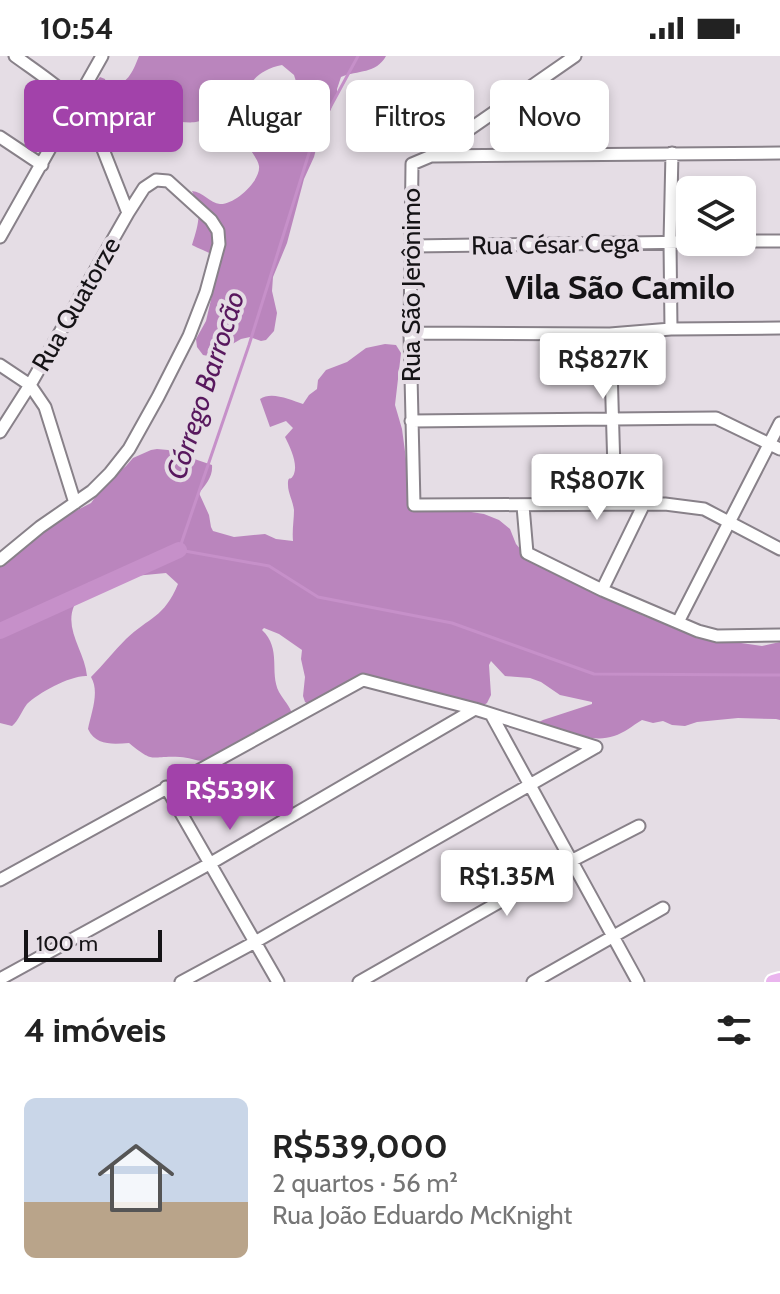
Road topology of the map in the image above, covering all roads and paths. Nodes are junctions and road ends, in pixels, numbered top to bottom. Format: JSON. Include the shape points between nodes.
{"nodes":[{"id":1,"x":15,"y":56,"type":"edge"},
{"id":2,"x":102,"y":56,"type":"edge"},
{"id":3,"x":575,"y":56,"type":"edge"},
{"id":4,"x":47,"y":80,"type":"edge"},
{"id":5,"x":88,"y":80,"type":"edge"},
{"id":6,"x":0,"y":137,"type":"edge"},
{"id":7,"x":49,"y":152,"type":"edge"},
{"id":8,"x":104,"y":152,"type":"edge"},
{"id":9,"x":672,"y":153,"type":"junction"},
{"id":10,"x":780,"y":153,"type":"edge"},
{"id":11,"x":431,"y":156,"type":"junction"},
{"id":12,"x":42,"y":165,"type":"junction"},
{"id":13,"x":128,"y":213,"type":"junction"},
{"id":14,"x":1,"y":234,"type":"edge"},
{"id":15,"x":756,"y":241,"type":"edge"},
{"id":16,"x":780,"y":241,"type":"edge"},
{"id":17,"x":670,"y":242,"type":"junction"},
{"id":18,"x":676,"y":242,"type":"edge"},
{"id":19,"x":412,"y":246,"type":"junction"},
{"id":20,"x":780,"y":328,"type":"edge"},
{"id":21,"x":671,"y":329,"type":"junction"},
{"id":22,"x":410,"y":333,"type":"junction"},
{"id":23,"x":610,"y":334,"type":"junction"},
{"id":24,"x":0,"y":365,"type":"edge"},
{"id":25,"x":30,"y":385,"type":"junction"},
{"id":26,"x":612,"y":419,"type":"junction"},
{"id":27,"x":411,"y":421,"type":"junction"},
{"id":28,"x":780,"y":423,"type":"edge"},
{"id":29,"x":0,"y":432,"type":"edge"},
{"id":30,"x":775,"y":446,"type":"edge"},
{"id":31,"x":75,"y":503,"type":"junction"},
{"id":32,"x":615,"y":504,"type":"junction"},
{"id":33,"x":644,"y":504,"type":"junction"},
{"id":34,"x":523,"y":506,"type":"junction"},
{"id":35,"x":729,"y":521,"type":"junction"},
{"id":36,"x":780,"y":549,"type":"edge"},
{"id":37,"x":0,"y":560,"type":"edge"},
{"id":38,"x":602,"y":590,"type":"junction"},
{"id":39,"x":678,"y":622,"type":"junction"},
{"id":40,"x":780,"y":635,"type":"edge"},
{"id":41,"x":475,"y":709,"type":"junction"},
{"id":42,"x":492,"y":716,"type":"junction"},
{"id":43,"x":529,"y":784,"type":"junction"},
{"id":44,"x":166,"y":787,"type":"junction"},
{"id":45,"x":639,"y":826,"type":"dead end"},
{"id":46,"x":571,"y":861,"type":"junction"},
{"id":47,"x":211,"y":863,"type":"junction"},
{"id":48,"x":0,"y":880,"type":"edge"},
{"id":49,"x":663,"y":908,"type":"dead end"},
{"id":50,"x":613,"y":936,"type":"junction"},
{"id":51,"x":255,"y":942,"type":"junction"},
{"id":52,"x":0,"y":979,"type":"edge"},
{"id":53,"x":780,"y":980,"type":"edge"},
{"id":54,"x":181,"y":982,"type":"edge"},
{"id":55,"x":278,"y":982,"type":"edge"},
{"id":56,"x":359,"y":982,"type":"edge"},
{"id":57,"x":533,"y":982,"type":"edge"},
{"id":58,"x":638,"y":982,"type":"edge"},
{"id":59,"x":773,"y":982,"type":"edge"}],
"edges":[{"from":1,"to":4,"type":"street"},
{"from":2,"to":5,"type":"street"},
{"from":3,"to":11,"type":"street","name":"Rua São Jerônimo"},
{"from":6,"to":12,"type":"street"},
{"from":7,"to":12,"type":"street"},
{"from":8,"to":13,"type":"street"},
{"from":9,"to":10,"type":"street"},
{"from":9,"to":11,"type":"street"},
{"from":9,"to":17,"type":"street"},
{"from":11,"to":19,"type":"street","name":"Rua São Jerônimo","via":[[412,164]]},
{"from":12,"to":14,"type":"street"},
{"from":13,"to":25,"type":"street","name":"Rua Quatorze"},
{"from":13,"to":31,"type":"street","name":"Rua Quatorze","via":[[144,188],[156,180],[168,181],[211,220],[219,244],[189,336],[158,397],[129,449]]},
{"from":15,"to":16,"type":"street"},
{"from":17,"to":18,"type":"street","name":"Rua César Cega"},
{"from":17,"to":19,"type":"street","name":"Rua César Cega"},
{"from":17,"to":21,"type":"street"},
{"from":19,"to":22,"type":"street","name":"Rua São Jerônimo"},
{"from":20,"to":21,"type":"street"},
{"from":21,"to":23,"type":"street"},
{"from":22,"to":23,"type":"street"},
{"from":22,"to":27,"type":"street","name":"Rua São Jerônimo"},
{"from":23,"to":26,"type":"street"},
{"from":24,"to":25,"type":"street"},
{"from":25,"to":29,"type":"street","name":"Rua Quatorze"},
{"from":25,"to":31,"type":"street","via":[[45,407]]},
{"from":26,"to":27,"type":"street"},
{"from":26,"to":30,"type":"street","via":[[716,418]]},
{"from":26,"to":32,"type":"street"},
{"from":27,"to":34,"type":"street","name":"Rua São Jerônimo","via":[[414,505]]},
{"from":28,"to":30,"type":"street"},
{"from":30,"to":35,"type":"street"},
{"from":31,"to":37,"type":"street"},
{"from":32,"to":33,"type":"street"},
{"from":32,"to":34,"type":"street"},
{"from":33,"to":35,"type":"street","via":[[704,509]]},
{"from":33,"to":38,"type":"street"},
{"from":34,"to":38,"type":"street","via":[[527,553]]},
{"from":35,"to":36,"type":"street"},
{"from":35,"to":39,"type":"street"},
{"from":38,"to":39,"type":"street"},
{"from":39,"to":40,"type":"street","via":[[717,636]]},
{"from":41,"to":42,"type":"street"},
{"from":41,"to":44,"type":"street","via":[[363,680]]},
{"from":41,"to":47,"type":"street"},
{"from":42,"to":43,"type":"street"},
{"from":42,"to":43,"type":"street","via":[[596,747]]},
{"from":43,"to":46,"type":"street"},
{"from":43,"to":51,"type":"street"},
{"from":44,"to":47,"type":"street"},
{"from":44,"to":48,"type":"street"},
{"from":45,"to":46,"type":"street"},
{"from":46,"to":50,"type":"street"},
{"from":46,"to":56,"type":"street"},
{"from":47,"to":51,"type":"street"},
{"from":47,"to":52,"type":"street"},
{"from":49,"to":50,"type":"street"},
{"from":50,"to":57,"type":"street"},
{"from":50,"to":58,"type":"street"},
{"from":51,"to":54,"type":"street"},
{"from":51,"to":55,"type":"street"},
{"from":53,"to":59,"type":"main road"}]}
